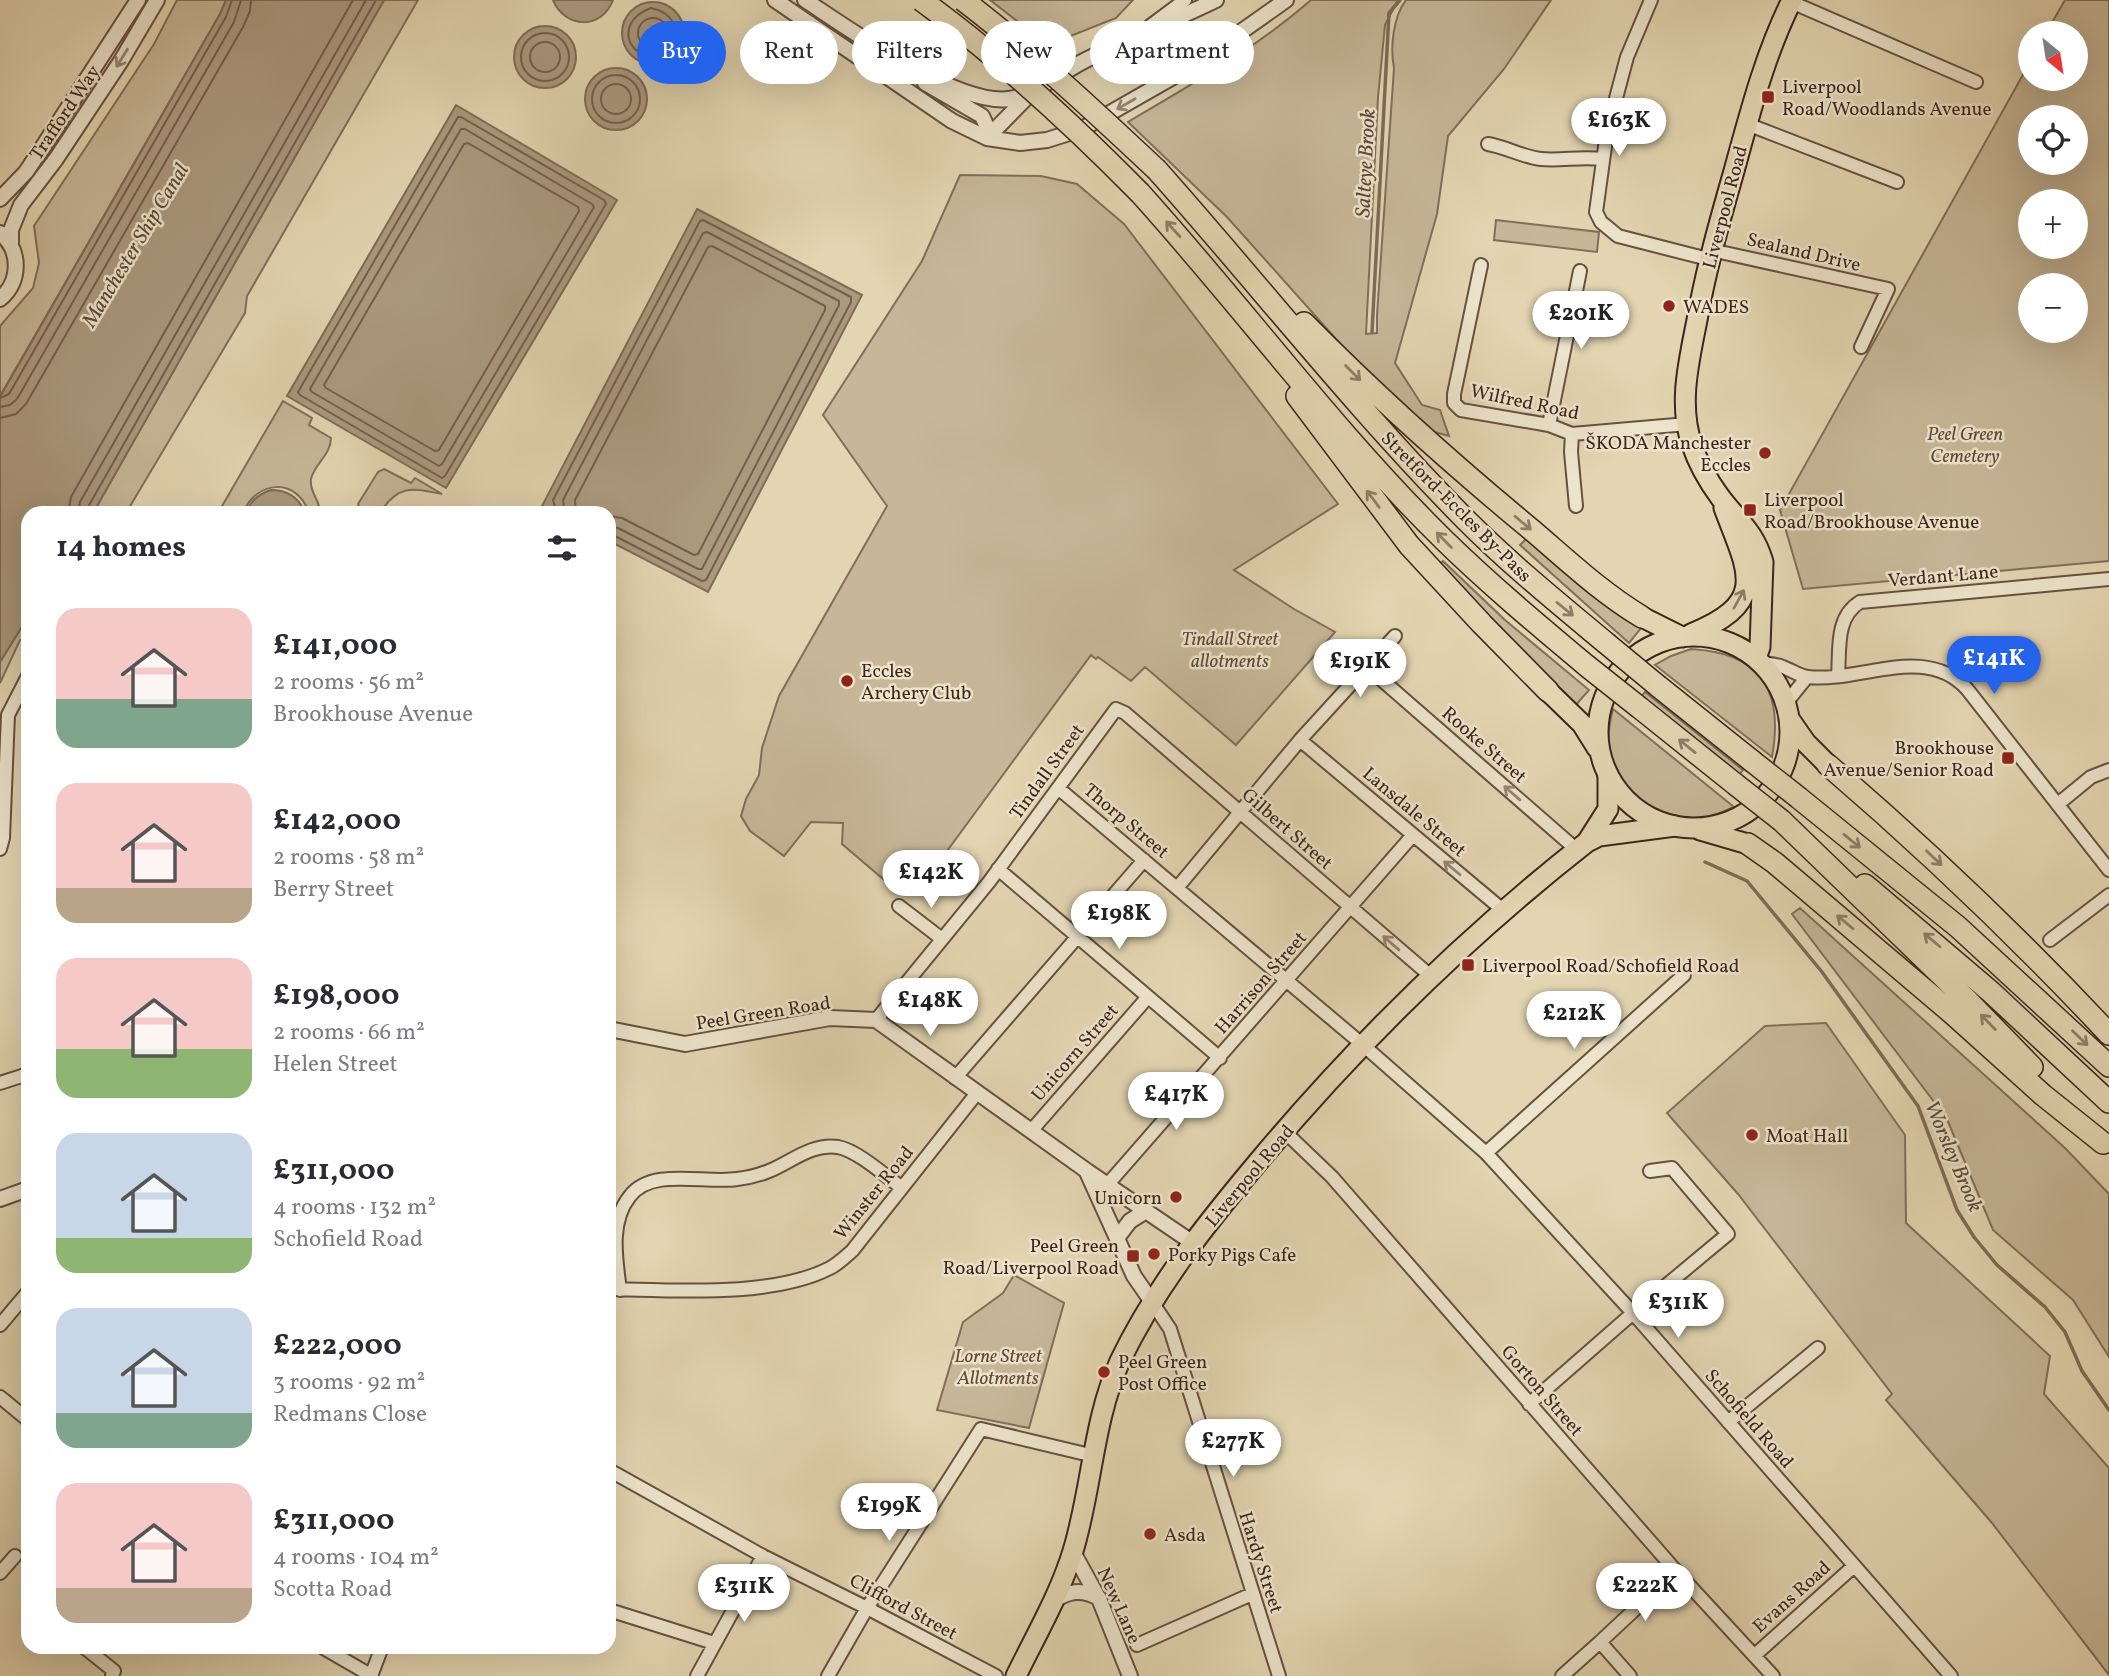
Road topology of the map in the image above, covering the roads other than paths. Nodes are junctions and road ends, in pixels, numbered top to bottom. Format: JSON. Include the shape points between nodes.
{"nodes":[{"id":1,"x":138,"y":0,"type":"edge"},
{"id":2,"x":157,"y":0,"type":"edge"},
{"id":3,"x":775,"y":0,"type":"edge"},
{"id":4,"x":805,"y":0,"type":"edge"},
{"id":5,"x":921,"y":0,"type":"edge"},
{"id":6,"x":963,"y":0,"type":"edge"},
{"id":7,"x":1185,"y":0,"type":"edge"},
{"id":8,"x":1216,"y":0,"type":"edge"},
{"id":9,"x":1286,"y":0,"type":"edge"},
{"id":10,"x":1651,"y":0,"type":"edge"},
{"id":11,"x":1791,"y":1,"type":"edge"},
{"id":12,"x":1157,"y":21,"type":"edge"},
{"id":13,"x":1171,"y":21,"type":"edge"},
{"id":14,"x":852,"y":29,"type":"edge"},
{"id":15,"x":1090,"y":58,"type":"edge"},
{"id":16,"x":1976,"y":82,"type":"dead end"},
{"id":17,"x":926,"y":84,"type":"edge"},
{"id":18,"x":947,"y":84,"type":"edge"},
{"id":19,"x":1038,"y":87,"type":"junction"},
{"id":20,"x":1747,"y":124,"type":"junction"},
{"id":21,"x":986,"y":138,"type":"junction"},
{"id":22,"x":1488,"y":144,"type":"dead end"},
{"id":23,"x":1602,"y":159,"type":"junction"},
{"id":24,"x":1897,"y":182,"type":"dead end"},
{"id":25,"x":0,"y":199,"type":"edge"},
{"id":26,"x":1201,"y":220,"type":"junction"},
{"id":27,"x":0,"y":233,"type":"edge"},
{"id":28,"x":11,"y":246,"type":"junction"},
{"id":29,"x":1710,"y":254,"type":"junction"},
{"id":30,"x":1481,"y":265,"type":"dead end"},
{"id":31,"x":1206,"y":266,"type":"junction"},
{"id":32,"x":1580,"y":271,"type":"dead end"},
{"id":33,"x":0,"y":299,"type":"edge"},
{"id":34,"x":1861,"y":346,"type":"dead end"},
{"id":35,"x":1687,"y":424,"type":"junction"},
{"id":36,"x":1549,"y":425,"type":"junction"},
{"id":37,"x":1572,"y":434,"type":"junction"},
{"id":38,"x":1720,"y":497,"type":"junction"},
{"id":39,"x":1576,"y":506,"type":"dead end"},
{"id":40,"x":2109,"y":579,"type":"edge"},
{"id":41,"x":1642,"y":617,"type":"joint"},
{"id":42,"x":1395,"y":636,"type":"dead end"},
{"id":43,"x":1684,"y":636,"type":"junction"},
{"id":44,"x":1759,"y":661,"type":"junction"},
{"id":45,"x":1367,"y":667,"type":"junction"},
{"id":46,"x":1838,"y":676,"type":"junction"},
{"id":47,"x":1807,"y":677,"type":"junction"},
{"id":48,"x":21,"y":690,"type":"edge"},
{"id":49,"x":1548,"y":691,"type":"joint"},
{"id":50,"x":1116,"y":709,"type":"joint"},
{"id":51,"x":1788,"y":712,"type":"junction"},
{"id":52,"x":1300,"y":740,"type":"junction"},
{"id":53,"x":1600,"y":755,"type":"junction"},
{"id":54,"x":1828,"y":765,"type":"joint"},
{"id":55,"x":2109,"y":770,"type":"edge"},
{"id":56,"x":1608,"y":775,"type":"junction"},
{"id":57,"x":1058,"y":788,"type":"junction"},
{"id":58,"x":2058,"y":804,"type":"junction"},
{"id":59,"x":1241,"y":812,"type":"junction"},
{"id":60,"x":1782,"y":821,"type":"junction"},
{"id":61,"x":1682,"y":827,"type":"junction"},
{"id":62,"x":1413,"y":835,"type":"junction"},
{"id":63,"x":1748,"y":844,"type":"joint"},
{"id":64,"x":1582,"y":846,"type":"junction"},
{"id":65,"x":0,"y":849,"type":"edge"},
{"id":66,"x":1144,"y":860,"type":"junction"},
{"id":67,"x":998,"y":869,"type":"junction"},
{"id":68,"x":2109,"y":870,"type":"edge"},
{"id":69,"x":1177,"y":888,"type":"junction"},
{"id":70,"x":2109,"y":895,"type":"edge"},
{"id":71,"x":899,"y":906,"type":"dead end"},
{"id":72,"x":1349,"y":907,"type":"junction"},
{"id":73,"x":1504,"y":911,"type":"junction"},
{"id":74,"x":1077,"y":937,"type":"junction"},
{"id":75,"x":942,"y":939,"type":"junction"},
{"id":76,"x":2050,"y":940,"type":"dead end"},
{"id":77,"x":1684,"y":975,"type":"dead end"},
{"id":78,"x":1433,"y":978,"type":"junction"},
{"id":79,"x":1287,"y":981,"type":"junction"},
{"id":80,"x":1147,"y":998,"type":"junction"},
{"id":81,"x":876,"y":1020,"type":"junction"},
{"id":82,"x":616,"y":1030,"type":"edge"},
{"id":83,"x":2109,"y":1034,"type":"edge"},
{"id":84,"x":1363,"y":1045,"type":"junction"},
{"id":85,"x":1220,"y":1058,"type":"junction"},
{"id":86,"x":2109,"y":1066,"type":"edge"},
{"id":87,"x":21,"y":1076,"type":"edge"},
{"id":88,"x":955,"y":1078,"type":"junction"},
{"id":89,"x":0,"y":1083,"type":"edge"},
{"id":90,"x":977,"y":1093,"type":"junction"},
{"id":91,"x":2109,"y":1102,"type":"edge"},
{"id":92,"x":1031,"y":1131,"type":"junction"},
{"id":93,"x":1284,"y":1132,"type":"junction"},
{"id":94,"x":2106,"y":1146,"type":"edge"},
{"id":95,"x":1486,"y":1153,"type":"junction"},
{"id":96,"x":1087,"y":1171,"type":"junction"},
{"id":97,"x":1650,"y":1171,"type":"dead end"},
{"id":98,"x":1108,"y":1184,"type":"junction"},
{"id":99,"x":901,"y":1187,"type":"junction"},
{"id":100,"x":21,"y":1192,"type":"edge"},
{"id":101,"x":0,"y":1199,"type":"edge"},
{"id":102,"x":1146,"y":1211,"type":"junction"},
{"id":103,"x":616,"y":1230,"type":"edge"},
{"id":104,"x":1117,"y":1238,"type":"junction"},
{"id":105,"x":1193,"y":1243,"type":"junction"},
{"id":106,"x":616,"y":1290,"type":"edge"},
{"id":107,"x":21,"y":1300,"type":"edge"},
{"id":108,"x":1152,"y":1302,"type":"junction"},
{"id":109,"x":1633,"y":1313,"type":"junction"},
{"id":110,"x":0,"y":1325,"type":"edge"},
{"id":111,"x":1818,"y":1348,"type":"dead end"},
{"id":112,"x":0,"y":1397,"type":"edge"},
{"id":113,"x":1529,"y":1404,"type":"junction"},
{"id":114,"x":21,"y":1414,"type":"edge"},
{"id":115,"x":1728,"y":1422,"type":"junction"},
{"id":116,"x":1094,"y":1456,"type":"junction"},
{"id":117,"x":616,"y":1474,"type":"edge"},
{"id":118,"x":1073,"y":1552,"type":"junction"},
{"id":119,"x":15,"y":1556,"type":"dead end"},
{"id":120,"x":763,"y":1556,"type":"junction"},
{"id":121,"x":1854,"y":1566,"type":"junction"},
{"id":122,"x":1676,"y":1570,"type":"junction"},
{"id":123,"x":0,"y":1573,"type":"edge"},
{"id":124,"x":1252,"y":1594,"type":"junction"},
{"id":125,"x":1099,"y":1598,"type":"junction"},
{"id":126,"x":1052,"y":1602,"type":"junction"},
{"id":127,"x":867,"y":1608,"type":"junction"},
{"id":128,"x":616,"y":1612,"type":"edge"},
{"id":129,"x":1600,"y":1642,"type":"junction"},
{"id":130,"x":714,"y":1643,"type":"junction"},
{"id":131,"x":1137,"y":1645,"type":"dead end"},
{"id":132,"x":93,"y":1654,"type":"edge"},
{"id":133,"x":333,"y":1654,"type":"edge"},
{"id":134,"x":378,"y":1654,"type":"edge"},
{"id":135,"x":1755,"y":1655,"type":"junction"},
{"id":136,"x":368,"y":1675,"type":"edge"},
{"id":137,"x":112,"y":1676,"type":"edge"},
{"id":138,"x":697,"y":1676,"type":"edge"},
{"id":139,"x":828,"y":1676,"type":"edge"},
{"id":140,"x":996,"y":1676,"type":"edge"},
{"id":141,"x":1016,"y":1676,"type":"edge"},
{"id":142,"x":1130,"y":1676,"type":"edge"},
{"id":143,"x":1279,"y":1676,"type":"edge"},
{"id":144,"x":1562,"y":1676,"type":"edge"},
{"id":145,"x":1630,"y":1676,"type":"edge"},
{"id":146,"x":1773,"y":1676,"type":"edge"},
{"id":147,"x":1951,"y":1676,"type":"edge"}],
"edges":[{"from":1,"to":25,"type":"street","name":"Trafford Way","via":[[42,148]]},
{"from":2,"to":28,"type":"street","name":"Trafford Way","one_way":true,"via":[[21,205],[11,230]]},
{"from":3,"to":21,"type":"street","via":[[952,121]]},
{"from":4,"to":14,"type":"street"},
{"from":31,"to":5,"type":"highway","name":"Stretford-Eccles By-Pass","one_way":true,"bridge":true,"via":[[1088,140]]},
{"from":6,"to":26,"type":"highway","name":"Stretford-Eccles By-Pass","bridge":true,"via":[[1089,106],[1157,170]]},
{"from":7,"to":12,"type":"street"},
{"from":8,"to":13,"type":"street"},
{"from":9,"to":21,"type":"street","one_way":true,"via":[[1194,65],[1082,129],[1030,143]]},
{"from":10,"to":23,"type":"street","name":"Sealand Drive","via":[[1627,57]]},
{"from":11,"to":16,"type":"street"},
{"from":11,"to":20,"type":"main road","name":"Liverpool Road"},
{"from":15,"to":19,"type":"street"},
{"from":17,"to":21,"type":"street","via":[[982,116],[988,129]]},
{"from":18,"to":19,"type":"street","via":[[973,96],[1010,99]]},
{"from":19,"to":21,"type":"street"},
{"from":20,"to":24,"type":"street"},
{"from":20,"to":29,"type":"main road","name":"Liverpool Road"},
{"from":22,"to":23,"type":"street","via":[[1504,154],[1538,159]]},
{"from":23,"to":29,"type":"street","name":"Sealand Drive","via":[[1596,212],[1608,230],[1618,236]]},
{"from":26,"to":41,"type":"highway","one_way":true,"via":[[1368,388],[1606,593]]},
{"from":26,"to":86,"type":"highway","name":"Stretford-Eccles By-Pass","one_way":true,"bridge":true,"via":[[1408,459],[1530,580],[1958,927]]},
{"from":27,"to":28,"type":"street"},
{"from":28,"to":33,"type":"street","name":"Trafford Way","via":[[16,271]]},
{"from":29,"to":34,"type":"street","name":"Sealand Drive","via":[[1888,289]]},
{"from":29,"to":35,"type":"main road","name":"Liverpool Road","via":[[1686,373]]},
{"from":30,"to":36,"type":"street","name":"Wilfred Road","via":[[1454,403],[1461,410]]},
{"from":49,"to":31,"type":"highway","one_way":true,"via":[[1396,528]]},
{"from":60,"to":31,"type":"highway","name":"Stretford-Eccles By-Pass","one_way":true,"bridge":true,"via":[[1587,666],[1443,539],[1280,360]]},
{"from":32,"to":36,"type":"street"},
{"from":35,"to":37,"type":"street","name":"Wilfred Road"},
{"from":35,"to":38,"type":"main road","name":"Liverpool Road","via":[[1697,457]]},
{"from":36,"to":37,"type":"street","name":"Wilfred Road"},
{"from":37,"to":39,"type":"street"},
{"from":43,"to":38,"type":"main road","name":"Liverpool Road","one_way":true,"via":[[1724,618],[1737,606],[1746,587],[1743,555]]},
{"from":38,"to":44,"type":"main road","name":"Liverpool Road","via":[[1745,524],[1763,562]]},
{"from":40,"to":46,"type":"street","name":"Verdant Lane","via":[[1860,602],[1844,620]]},
{"from":41,"to":43,"type":"main road"},
{"from":42,"to":45,"type":"street"},
{"from":43,"to":44,"type":"main road","via":[[1728,642]]},
{"from":43,"to":53,"type":"main road","via":[[1644,649],[1617,674],[1599,718]]},
{"from":44,"to":47,"type":"street"},
{"from":44,"to":51,"type":"main road","via":[[1780,688]]},
{"from":45,"to":52,"type":"street"},
{"from":64,"to":45,"type":"street","name":"Rooke Street","one_way":true},
{"from":46,"to":47,"type":"street"},
{"from":46,"to":58,"type":"street","via":[[1920,666],[1949,673],[1967,689]]},
{"from":47,"to":51,"type":"street","via":[[1790,695]]},
{"from":48,"to":65,"type":"street","via":[[8,715]]},
{"from":49,"to":53,"type":"main road","via":[[1582,724]]},
{"from":50,"to":57,"type":"street","name":"Tindall Street"},
{"from":50,"to":59,"type":"street","name":"Gilbert Street"},
{"from":51,"to":54,"type":"main road","via":[[1806,743]]},
{"from":51,"to":61,"type":"main road","via":[[1787,756],[1764,797],[1746,813],[1724,823]]},
{"from":52,"to":59,"type":"street"},
{"from":52,"to":62,"type":"street","name":"Lansdale Street"},
{"from":53,"to":56,"type":"main road"},
{"from":54,"to":83,"type":"highway","one_way":true,"via":[[1987,908]]},
{"from":55,"to":58,"type":"street","via":[[2091,777]]},
{"from":56,"to":61,"type":"main road","via":[[1634,808]]},
{"from":56,"to":64,"type":"main road","name":"Liverpool Road","via":[[1608,809]]},
{"from":57,"to":66,"type":"street","name":"Thorp Street"},
{"from":57,"to":67,"type":"street","name":"Tindall Street"},
{"from":58,"to":68,"type":"street"},
{"from":59,"to":69,"type":"street"},
{"from":59,"to":72,"type":"street","name":"Gilbert Street"},
{"from":91,"to":60,"type":"highway","one_way":true,"via":[[1942,949]]},
{"from":94,"to":60,"type":"highway","one_way":true,"via":[[1968,1001]]},
{"from":61,"to":63,"type":"main road"},
{"from":61,"to":64,"type":"main road","name":"Liverpool Road","via":[[1599,836]]},
{"from":62,"to":72,"type":"street","name":"Harrison Street"},
{"from":73,"to":62,"type":"street","name":"Lansdale Street","one_way":true},
{"from":94,"to":63,"type":"highway","one_way":true},
{"from":64,"to":73,"type":"main road","name":"Liverpool Road"},
{"from":66,"to":69,"type":"street","name":"Thorp Street"},
{"from":66,"to":74,"type":"street"},
{"from":67,"to":74,"type":"street"},
{"from":67,"to":75,"type":"street","name":"Tindall Street"},
{"from":69,"to":79,"type":"street","name":"Thorp Street"},
{"from":70,"to":76,"type":"street"},
{"from":71,"to":75,"type":"street"},
{"from":78,"to":72,"type":"street","name":"Gilbert Street","one_way":true},
{"from":72,"to":79,"type":"street","name":"Harrison Street"},
{"from":73,"to":78,"type":"main road","name":"Liverpool Road"},
{"from":74,"to":80,"type":"street"},
{"from":74,"to":88,"type":"street"},
{"from":75,"to":81,"type":"street","name":"Tindall Street"},
{"from":77,"to":95,"type":"street"},
{"from":78,"to":84,"type":"main road","name":"Liverpool Road"},
{"from":79,"to":84,"type":"street","name":"Thorp Street"},
{"from":79,"to":85,"type":"street","name":"Harrison Street"},
{"from":80,"to":85,"type":"street"},
{"from":80,"to":92,"type":"street","name":"Unicorn Street"},
{"from":81,"to":82,"type":"street","name":"Peel Green Road","via":[[830,1018],[685,1044]]},
{"from":81,"to":88,"type":"street"},
{"from":84,"to":93,"type":"main road","name":"Liverpool Road"},
{"from":84,"to":95,"type":"street","name":"Schofield Road"},
{"from":85,"to":98,"type":"street","name":"Harrison Street"},
{"from":87,"to":89,"type":"street"},
{"from":88,"to":90,"type":"street"},
{"from":90,"to":92,"type":"street"},
{"from":90,"to":99,"type":"street","name":"Winster Road"},
{"from":92,"to":96,"type":"street"},
{"from":93,"to":105,"type":"main road","name":"Liverpool Road"},
{"from":93,"to":113,"type":"street","name":"Gorton Street","via":[[1332,1177]]},
{"from":95,"to":109,"type":"street","name":"Schofield Road"},
{"from":96,"to":98,"type":"street"},
{"from":96,"to":104,"type":"street"},
{"from":97,"to":109,"type":"street","via":[[1672,1168],[1728,1234]]},
{"from":98,"to":102,"type":"street"},
{"from":99,"to":103,"type":"street","via":[[851,1150],[835,1146],[812,1149],[767,1172],[738,1179],[650,1182],[630,1196]]},
{"from":99,"to":106,"type":"street","name":"Winster Road","via":[[852,1251],[832,1267],[808,1277],[761,1289]]},
{"from":100,"to":101,"type":"street"},
{"from":102,"to":104,"type":"street","via":[[1130,1221]]},
{"from":102,"to":105,"type":"street"},
{"from":104,"to":108,"type":"street"},
{"from":105,"to":108,"type":"main road","name":"Liverpool Road"},
{"from":107,"to":110,"type":"street"},
{"from":108,"to":116,"type":"main road","name":"Liverpool Road","via":[[1113,1379]]},
{"from":108,"to":124,"type":"street","name":"Hardy Street","via":[[1170,1329]]},
{"from":109,"to":113,"type":"street"},
{"from":109,"to":115,"type":"street","name":"Schofield Road"},
{"from":111,"to":115,"type":"street"},
{"from":112,"to":114,"type":"street"},
{"from":113,"to":122,"type":"street","name":"Gorton Street"},
{"from":115,"to":121,"type":"street","name":"Schofield Road"},
{"from":116,"to":118,"type":"main road","name":"Liverpool Road"},
{"from":116,"to":127,"type":"street","via":[[981,1429]]},
{"from":117,"to":120,"type":"street","name":"Clifford Street"},
{"from":118,"to":125,"type":"street","name":"New Lane"},
{"from":118,"to":126,"type":"main road","name":"Liverpool Road"},
{"from":119,"to":123,"type":"street"},
{"from":120,"to":127,"type":"street","name":"Clifford Street"},
{"from":120,"to":130,"type":"street"},
{"from":121,"to":135,"type":"street","name":"Evans Road"},
{"from":121,"to":147,"type":"street","name":"Schofield Road"},
{"from":122,"to":129,"type":"street"},
{"from":122,"to":135,"type":"street","name":"Gorton Street"},
{"from":124,"to":131,"type":"street"},
{"from":124,"to":143,"type":"street","name":"Hardy Street"},
{"from":125,"to":126,"type":"street","via":[[1077,1591]]},
{"from":125,"to":142,"type":"street","name":"New Lane"},
{"from":126,"to":141,"type":"main road","name":"Liverpool Road"},
{"from":127,"to":139,"type":"street"},
{"from":127,"to":140,"type":"street","name":"Clifford Street"},
{"from":128,"to":130,"type":"street"},
{"from":129,"to":144,"type":"street"},
{"from":129,"to":145,"type":"street"},
{"from":130,"to":138,"type":"street"},
{"from":132,"to":137,"type":"street","via":[[114,1671]]},
{"from":133,"to":136,"type":"street"},
{"from":134,"to":136,"type":"street"},
{"from":135,"to":146,"type":"street","name":"Gorton Street"}]}
